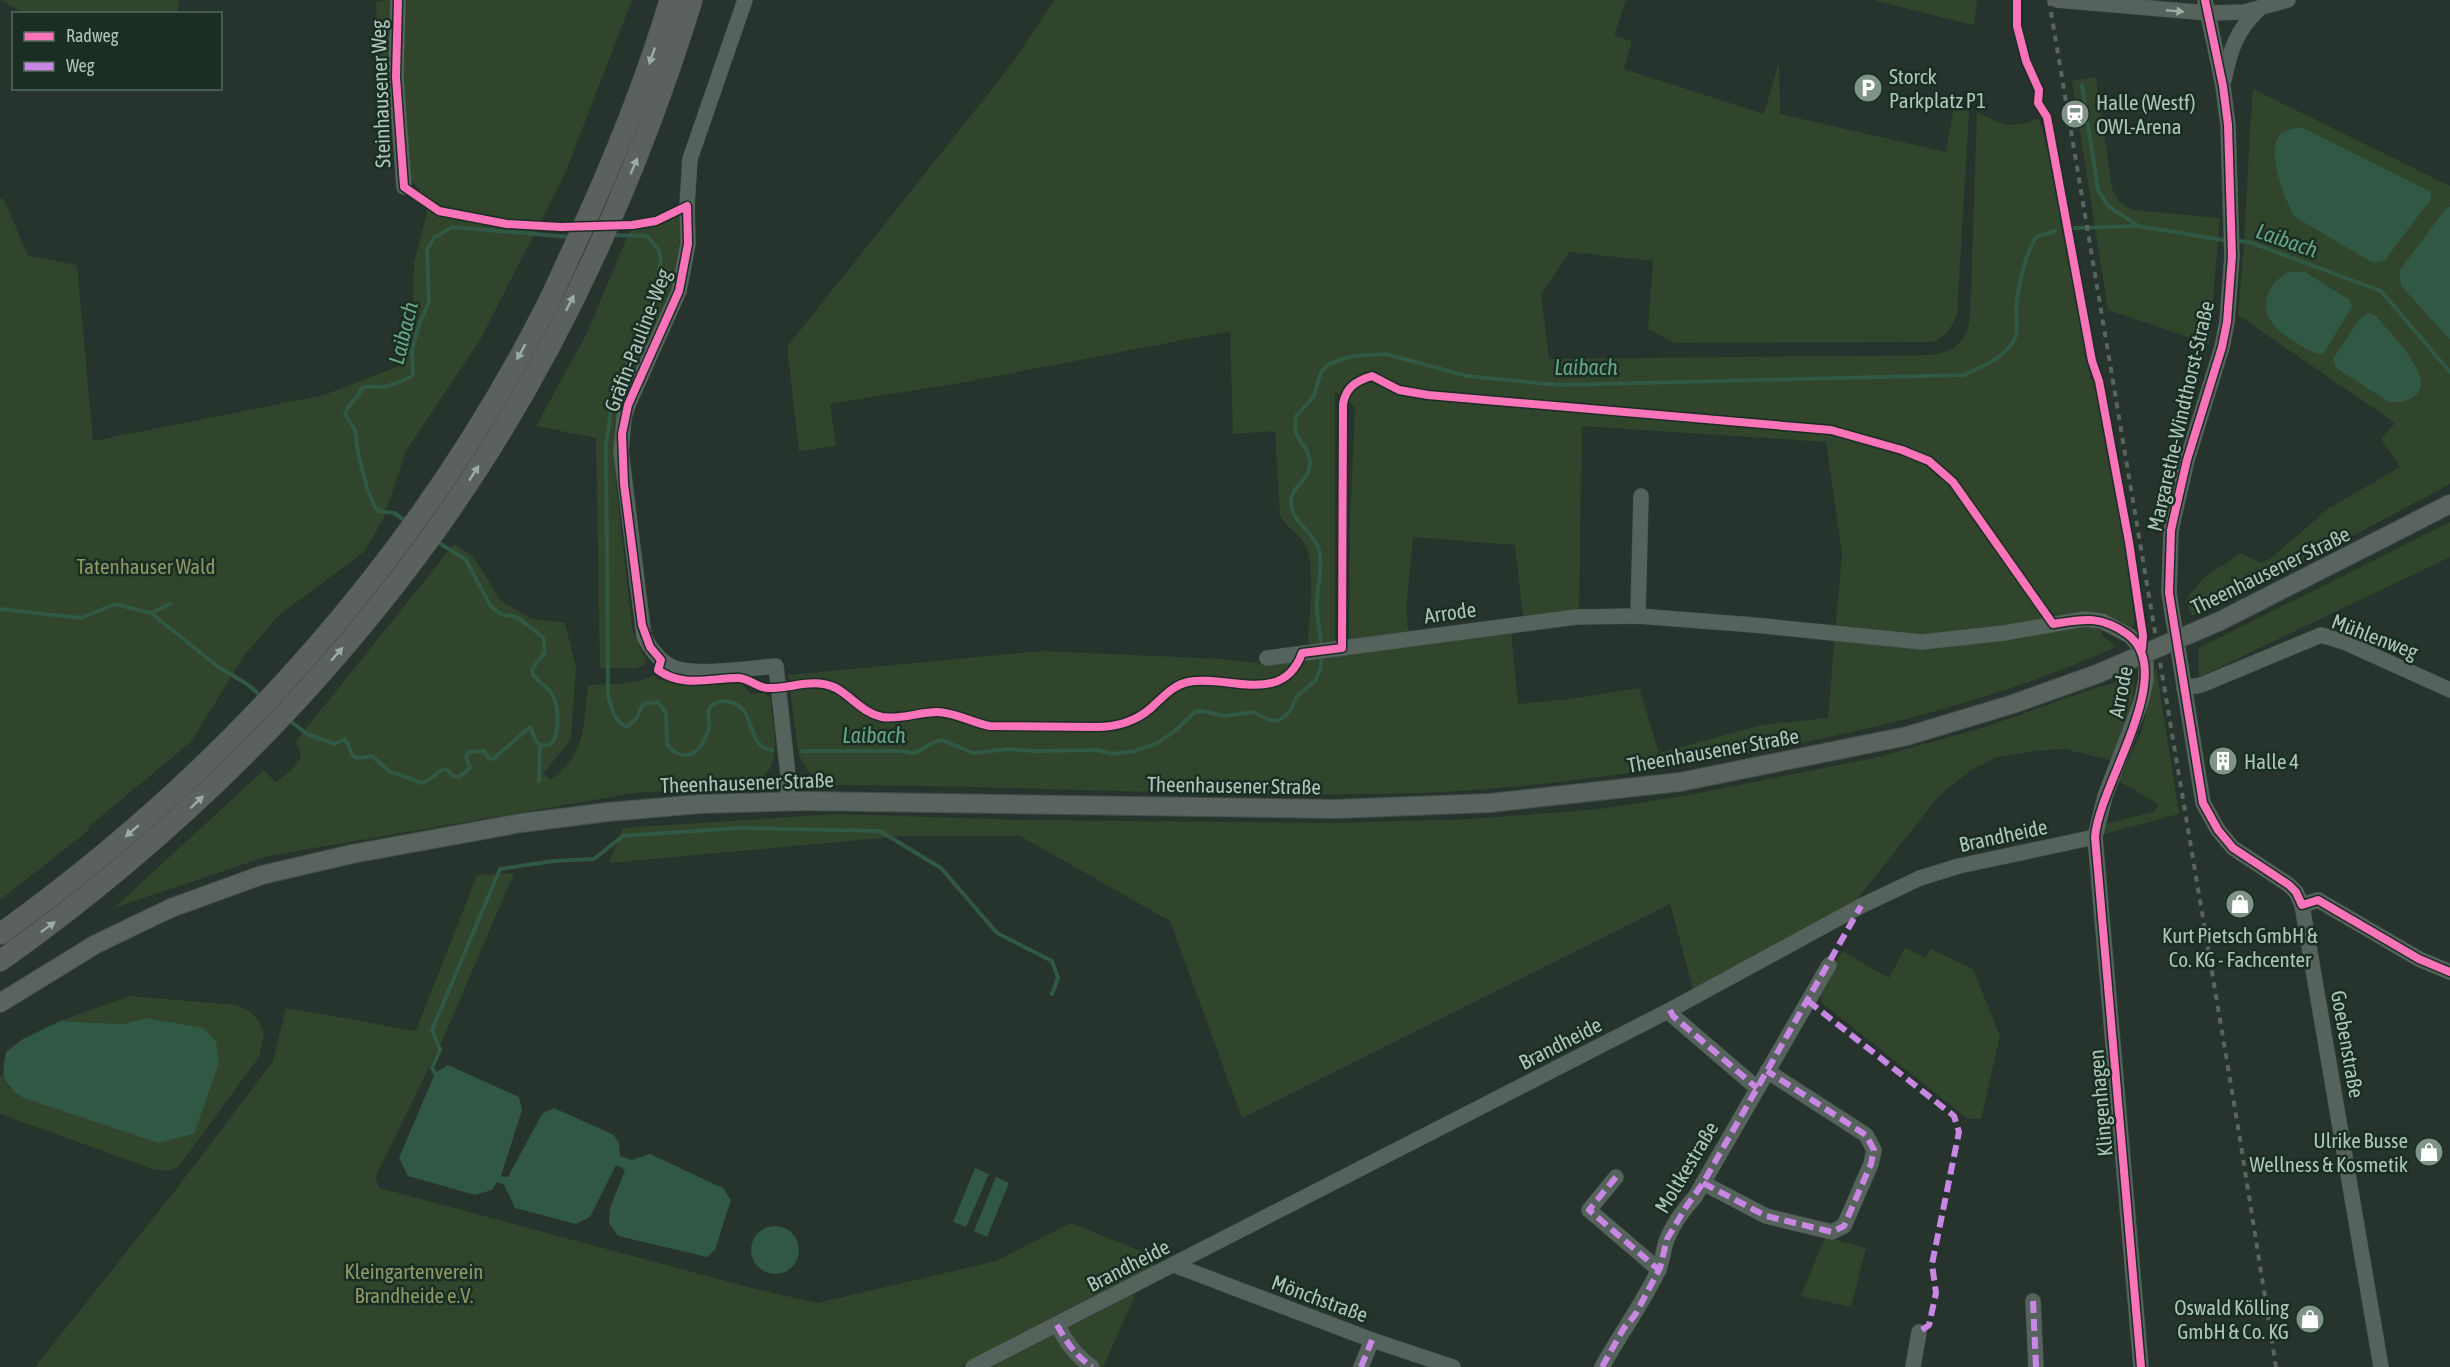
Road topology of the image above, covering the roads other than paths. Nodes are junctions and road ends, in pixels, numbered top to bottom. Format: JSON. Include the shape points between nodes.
{"nodes":[{"id":1,"x":398,"y":0,"type":"edge"},
{"id":2,"x":670,"y":0,"type":"edge"},
{"id":3,"x":692,"y":0,"type":"edge"},
{"id":4,"x":745,"y":0,"type":"edge"},
{"id":5,"x":2057,"y":0,"type":"edge"},
{"id":6,"x":2288,"y":0,"type":"edge"},
{"id":7,"x":2108,"y":1,"type":"edge"},
{"id":8,"x":2206,"y":7,"type":"edge"},
{"id":9,"x":2258,"y":10,"type":"junction"},
{"id":10,"x":2223,"y":86,"type":"junction"},
{"id":11,"x":404,"y":187,"type":"dead end"},
{"id":12,"x":1641,"y":496,"type":"dead end"},
{"id":13,"x":2450,"y":504,"type":"edge"},
{"id":14,"x":1638,"y":616,"type":"junction"},
{"id":15,"x":1267,"y":658,"type":"dead end"},
{"id":16,"x":2184,"y":688,"type":"junction"},
{"id":17,"x":2450,"y":690,"type":"edge"},
{"id":18,"x":788,"y":802,"type":"junction"},
{"id":19,"x":2095,"y":837,"type":"junction"},
{"id":20,"x":2302,"y":905,"type":"junction"},
{"id":21,"x":0,"y":934,"type":"edge"},
{"id":22,"x":0,"y":962,"type":"edge"},
{"id":23,"x":1828,"y":965,"type":"dead end"},
{"id":24,"x":2450,"y":972,"type":"edge"},
{"id":25,"x":0,"y":1003,"type":"edge"},
{"id":26,"x":1670,"y":1010,"type":"junction"},
{"id":27,"x":1767,"y":1071,"type":"junction"},
{"id":28,"x":1757,"y":1088,"type":"junction"},
{"id":29,"x":1616,"y":1177,"type":"dead end"},
{"id":30,"x":1703,"y":1183,"type":"junction"},
{"id":31,"x":1174,"y":1265,"type":"junction"},
{"id":32,"x":1659,"y":1270,"type":"junction"},
{"id":33,"x":2033,"y":1301,"type":"dead end"},
{"id":34,"x":1057,"y":1325,"type":"junction"},
{"id":35,"x":1919,"y":1332,"type":"dead end"},
{"id":36,"x":1372,"y":1340,"type":"junction"},
{"id":37,"x":973,"y":1367,"type":"edge"},
{"id":38,"x":1092,"y":1367,"type":"edge"},
{"id":39,"x":1361,"y":1367,"type":"edge"},
{"id":40,"x":1453,"y":1367,"type":"edge"},
{"id":41,"x":1602,"y":1367,"type":"edge"},
{"id":42,"x":1913,"y":1367,"type":"edge"},
{"id":43,"x":2036,"y":1367,"type":"edge"},
{"id":44,"x":2141,"y":1367,"type":"edge"},
{"id":45,"x":2381,"y":1367,"type":"edge"}],
"edges":[{"from":1,"to":11,"type":"street","name":"Steinhausener Weg","via":[[396,77]]},
{"from":2,"to":21,"type":"highway","one_way":true,"via":[[631,113],[544,310],[506,380],[424,508],[344,614],[251,718],[107,853]]},
{"from":22,"to":3,"type":"highway","one_way":true,"via":[[126,865],[184,815],[267,733],[356,632],[442,522],[498,436],[601,243],[663,90]]},
{"from":4,"to":18,"type":"street","name":"Gräfin-Pauline-Weg","via":[[690,159],[685,270],[627,405],[621,451],[644,637],[661,660],[678,669],[714,671],[776,666]]},
{"from":5,"to":7,"type":"street"},
{"from":6,"to":9,"type":"street"},
{"from":7,"to":8,"type":"street","one_way":true,"via":[[2137,8]]},
{"from":8,"to":9,"type":"street"},
{"from":8,"to":10,"type":"street","name":"Margarethe-Windthorst-Straße"},
{"from":9,"to":10,"type":"street","via":[[2240,28]]},
{"from":10,"to":16,"type":"street","name":"Margarethe-Windthorst-Straße","via":[[2232,228],[2228,312],[2222,348],[2187,460],[2171,530],[2169,593]]},
{"from":12,"to":14,"type":"street"},
{"from":13,"to":18,"type":"main road","name":"Theenhausener Straße","bridge":true,"via":[[2220,621],[2097,674],[1907,736],[1680,782],[1490,803],[1335,809]]},
{"from":14,"to":15,"type":"street","name":"Arrode","via":[[1576,617]]},
{"from":14,"to":19,"type":"street","name":"Arrode","via":[[1922,642],[2084,619],[2118,628],[2142,649],[2146,680],[2105,796]]},
{"from":16,"to":17,"type":"street","name":"Mühlenweg","via":[[2201,685],[2321,635]]},
{"from":16,"to":20,"type":"street","name":"Margarethe-Windthorst-Straße","via":[[2203,803],[2233,848],[2289,885]]},
{"from":18,"to":25,"type":"main road","name":"Theenhausener Straße","via":[[690,805],[521,823],[262,875],[171,908],[96,944]]},
{"from":19,"to":26,"type":"street","name":"Brandheide","via":[[1920,878]]},
{"from":19,"to":44,"type":"street","name":"Klingenhagen"},
{"from":20,"to":24,"type":"street","via":[[2318,900],[2419,959]]},
{"from":20,"to":45,"type":"street","name":"Goebenstraße"},
{"from":23,"to":27,"type":"street","name":"Moltkestraße"},
{"from":26,"to":28,"type":"street"},
{"from":26,"to":31,"type":"street","name":"Brandheide"},
{"from":27,"to":28,"type":"street","name":"Moltkestraße"},
{"from":27,"to":30,"type":"street","via":[[1866,1135],[1874,1150],[1844,1226],[1832,1232],[1766,1216]]},
{"from":28,"to":30,"type":"street","name":"Moltkestraße"},
{"from":29,"to":32,"type":"street","via":[[1588,1210]]},
{"from":30,"to":32,"type":"street","name":"Moltkestraße","via":[[1667,1239]]},
{"from":31,"to":34,"type":"street","name":"Brandheide"},
{"from":31,"to":36,"type":"street","name":"Mönchstraße"},
{"from":32,"to":41,"type":"street","name":"Moltkestraße"},
{"from":33,"to":43,"type":"street"},
{"from":34,"to":37,"type":"street","name":"Brandheide"},
{"from":34,"to":38,"type":"street","via":[[1068,1346]]},
{"from":35,"to":42,"type":"street"},
{"from":36,"to":39,"type":"street"},
{"from":36,"to":40,"type":"street","name":"Mönchstraße"}]}
